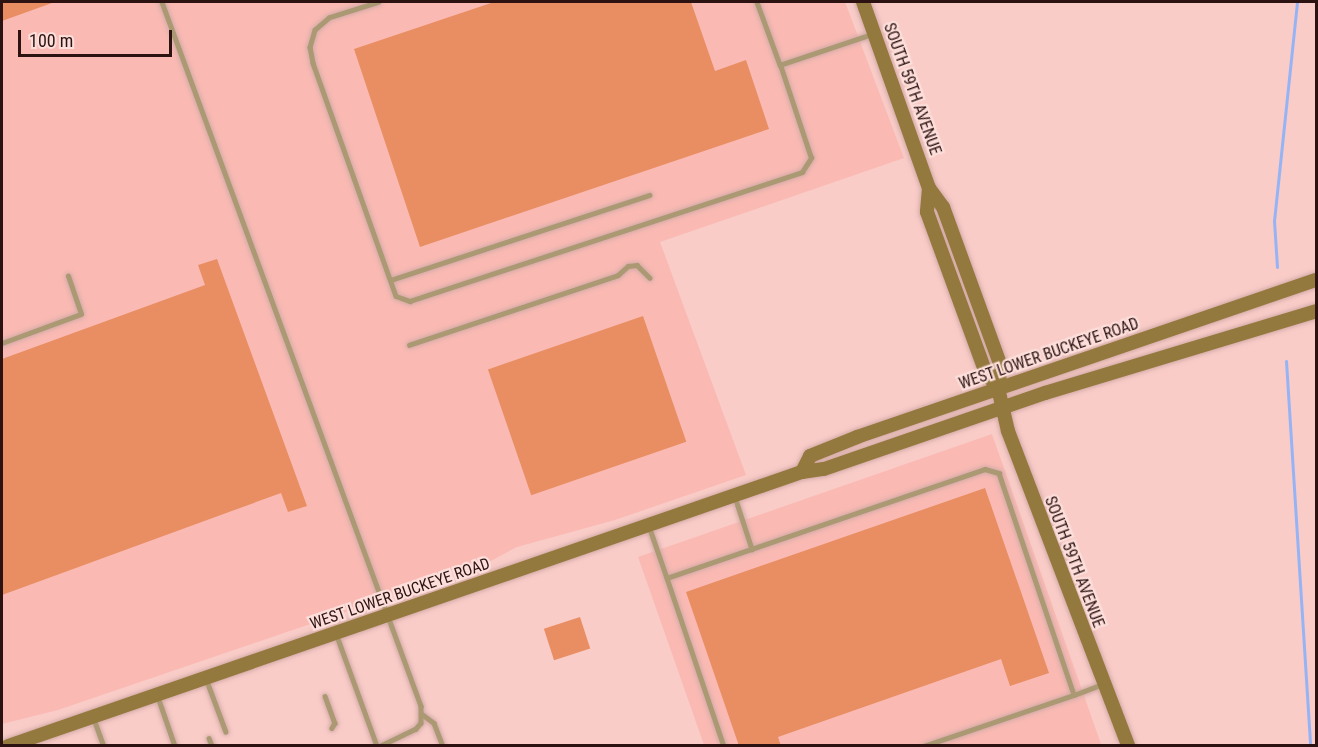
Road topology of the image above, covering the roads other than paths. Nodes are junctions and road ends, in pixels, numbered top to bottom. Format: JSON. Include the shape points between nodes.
{"nodes":[{"id":1,"x":162,"y":2,"type":"edge"},
{"id":2,"x":379,"y":2,"type":"edge"},
{"id":3,"x":757,"y":2,"type":"edge"},
{"id":4,"x":863,"y":2,"type":"edge"},
{"id":5,"x":874,"y":34,"type":"junction"},
{"id":6,"x":780,"y":65,"type":"junction"},
{"id":7,"x":649,"y":195,"type":"dead end"},
{"id":8,"x":68,"y":276,"type":"dead end"},
{"id":9,"x":651,"y":278,"type":"dead end"},
{"id":10,"x":391,"y":280,"type":"junction"},
{"id":11,"x":1317,"y":280,"type":"edge"},
{"id":12,"x":1317,"y":311,"type":"edge"},
{"id":13,"x":2,"y":343,"type":"edge"},
{"id":14,"x":409,"y":345,"type":"dead end"},
{"id":15,"x":998,"y":388,"type":"junction"},
{"id":16,"x":1003,"y":408,"type":"junction"},
{"id":17,"x":802,"y":472,"type":"junction"},
{"id":18,"x":735,"y":496,"type":"junction"},
{"id":19,"x":649,"y":526,"type":"junction"},
{"id":20,"x":752,"y":549,"type":"junction"},
{"id":21,"x":667,"y":578,"type":"junction"},
{"id":22,"x":386,"y":616,"type":"junction"},
{"id":23,"x":336,"y":633,"type":"junction"},
{"id":24,"x":206,"y":678,"type":"junction"},
{"id":25,"x":1103,"y":684,"type":"junction"},
{"id":26,"x":157,"y":695,"type":"junction"},
{"id":27,"x":1074,"y":695,"type":"junction"},
{"id":28,"x":325,"y":696,"type":"dead end"},
{"id":29,"x":422,"y":714,"type":"junction"},
{"id":30,"x":93,"y":717,"type":"junction"},
{"id":31,"x":332,"y":728,"type":"dead end"},
{"id":32,"x":226,"y":732,"type":"dead end"},
{"id":33,"x":209,"y":738,"type":"dead end"},
{"id":34,"x":8,"y":746,"type":"edge"},
{"id":35,"x":104,"y":746,"type":"edge"},
{"id":36,"x":176,"y":746,"type":"edge"},
{"id":37,"x":212,"y":746,"type":"edge"},
{"id":38,"x":379,"y":746,"type":"edge"},
{"id":39,"x":443,"y":746,"type":"edge"},
{"id":40,"x":724,"y":746,"type":"edge"},
{"id":41,"x":924,"y":746,"type":"edge"},
{"id":42,"x":1128,"y":746,"type":"edge"}],
"edges":[{"from":1,"to":22,"type":"lane"},
{"from":2,"to":10,"type":"lane","via":[[329,18],[315,30],[310,46]]},
{"from":3,"to":6,"type":"lane"},
{"from":4,"to":5,"type":"main road","name":"SOUTH 59TH AVENUE"},
{"from":5,"to":6,"type":"lane"},
{"from":5,"to":15,"type":"main road","name":"SOUTH 59TH AVENUE","via":[[929,188],[943,207],[1001,366]]},
{"from":6,"to":10,"type":"lane","via":[[811,158],[802,172],[410,301],[396,296]]},
{"from":7,"to":10,"type":"lane"},
{"from":8,"to":13,"type":"lane","via":[[81,314]]},
{"from":9,"to":14,"type":"lane","via":[[637,265],[628,267],[618,275]]},
{"from":11,"to":15,"type":"main road","name":"WEST LOWER BUCKEYE ROAD"},
{"from":12,"to":16,"type":"main road","name":"WEST LOWER BUCKEYE ROAD"},
{"from":15,"to":16,"type":"main road","name":"SOUTH 59TH AVENUE"},
{"from":15,"to":17,"type":"main road","name":"WEST LOWER BUCKEYE ROAD","via":[[833,446],[810,456]]},
{"from":16,"to":17,"type":"main road","name":"WEST LOWER BUCKEYE ROAD","via":[[824,469]]},
{"from":16,"to":25,"type":"main road","name":"SOUTH 59TH AVENUE","via":[[1008,431]]},
{"from":17,"to":18,"type":"main road","name":"WEST LOWER BUCKEYE ROAD"},
{"from":18,"to":19,"type":"main road","name":"WEST LOWER BUCKEYE ROAD"},
{"from":18,"to":20,"type":"lane"},
{"from":19,"to":21,"type":"lane"},
{"from":19,"to":22,"type":"main road","name":"WEST LOWER BUCKEYE ROAD"},
{"from":20,"to":21,"type":"lane"},
{"from":20,"to":27,"type":"lane","via":[[985,469],[999,473]]},
{"from":21,"to":40,"type":"lane"},
{"from":22,"to":23,"type":"main road","name":"WEST LOWER BUCKEYE ROAD"},
{"from":22,"to":29,"type":"lane"},
{"from":23,"to":24,"type":"main road","name":"WEST LOWER BUCKEYE ROAD"},
{"from":23,"to":38,"type":"lane"},
{"from":24,"to":26,"type":"main road","name":"WEST LOWER BUCKEYE ROAD"},
{"from":24,"to":32,"type":"lane"},
{"from":25,"to":27,"type":"lane"},
{"from":25,"to":42,"type":"main road","name":"SOUTH 59TH AVENUE"},
{"from":26,"to":30,"type":"main road","name":"WEST LOWER BUCKEYE ROAD"},
{"from":26,"to":36,"type":"lane"},
{"from":27,"to":41,"type":"lane"},
{"from":28,"to":31,"type":"lane","via":[[334,723]]},
{"from":29,"to":38,"type":"lane","via":[[416,729]]},
{"from":29,"to":39,"type":"lane","via":[[434,723]]},
{"from":30,"to":34,"type":"main road","name":"WEST LOWER BUCKEYE ROAD"},
{"from":30,"to":35,"type":"lane"},
{"from":33,"to":37,"type":"lane"}]}
